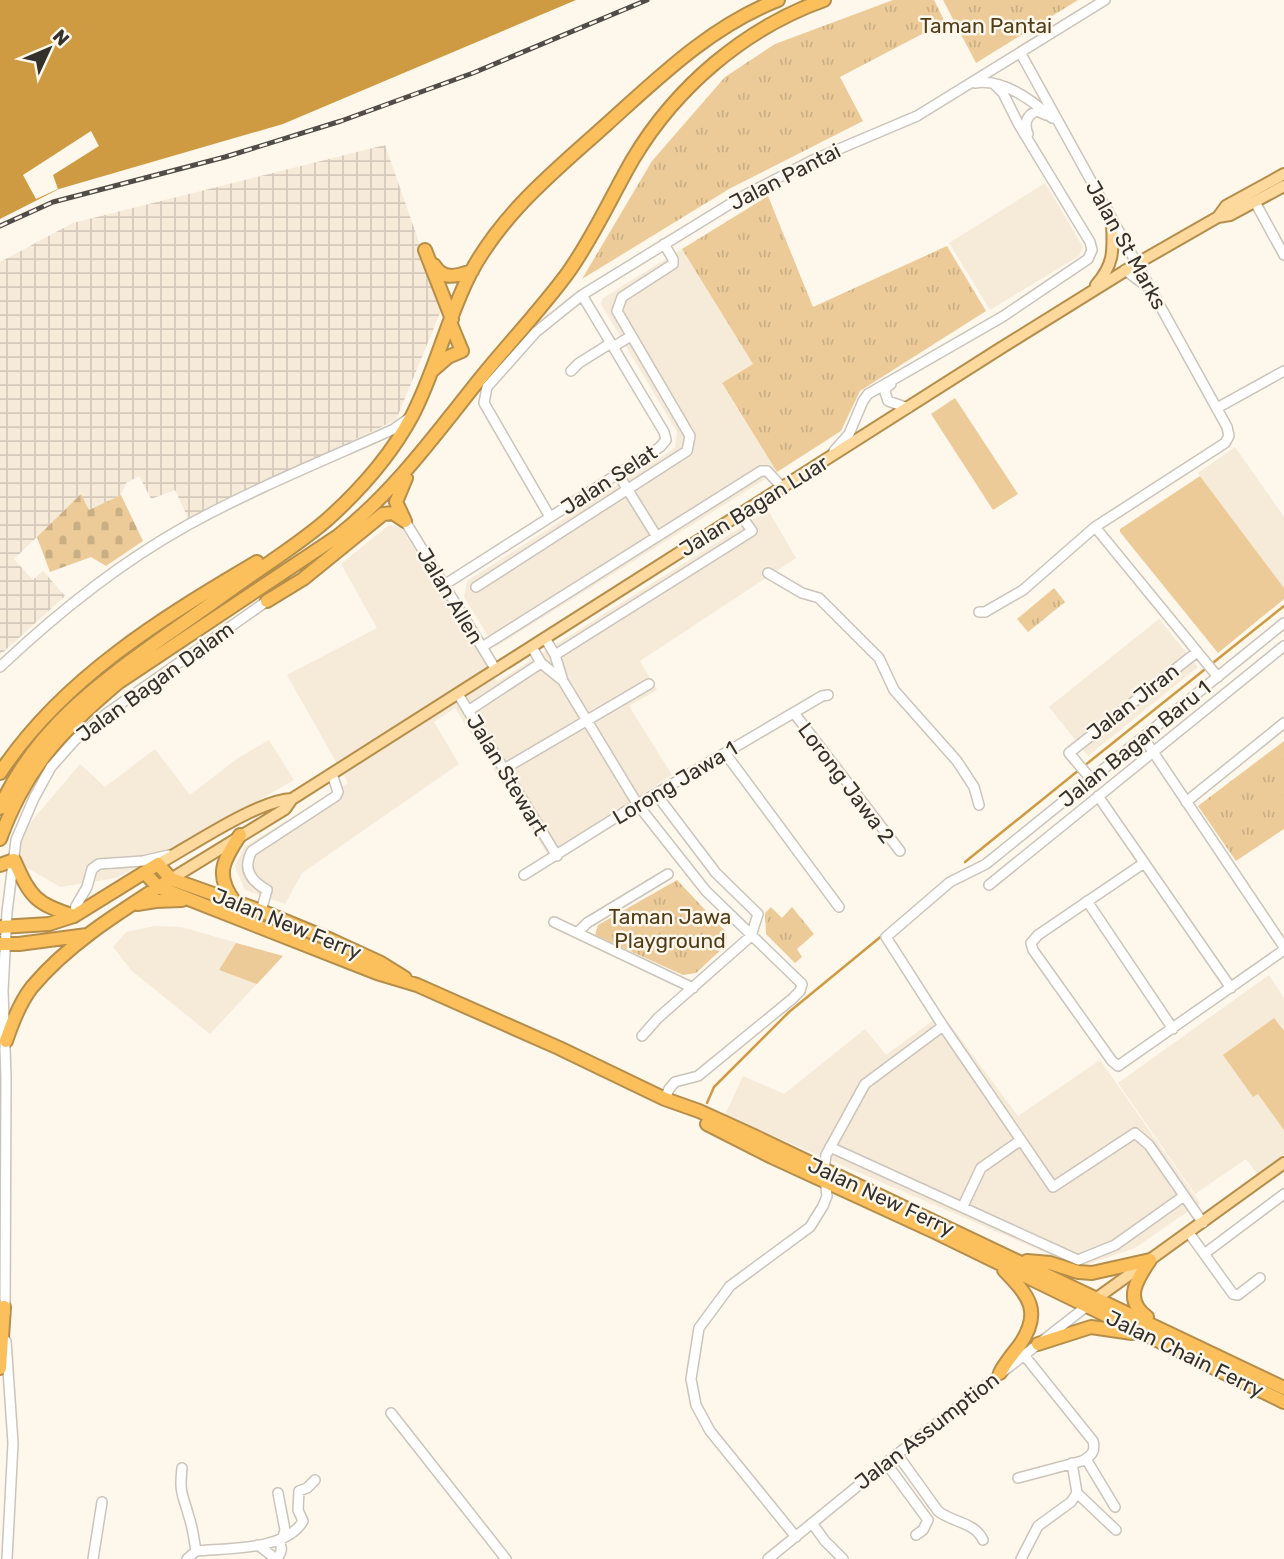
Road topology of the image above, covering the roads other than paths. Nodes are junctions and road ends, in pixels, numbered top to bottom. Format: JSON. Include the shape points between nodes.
{"nodes":[{"id":1,"x":778,"y":0,"type":"edge"},
{"id":2,"x":824,"y":0,"type":"edge"},
{"id":3,"x":1105,"y":0,"type":"edge"},
{"id":4,"x":1021,"y":54,"type":"junction"},
{"id":5,"x":972,"y":83,"type":"junction"},
{"id":6,"x":995,"y":85,"type":"junction"},
{"id":7,"x":1059,"y":123,"type":"junction"},
{"id":8,"x":1035,"y":151,"type":"junction"},
{"id":9,"x":1284,"y":174,"type":"edge"},
{"id":10,"x":1284,"y":186,"type":"edge"},
{"id":11,"x":1255,"y":202,"type":"junction"},
{"id":12,"x":1218,"y":217,"type":"junction"},
{"id":13,"x":1112,"y":222,"type":"junction"},
{"id":14,"x":664,"y":244,"type":"junction"},
{"id":15,"x":1284,"y":255,"type":"edge"},
{"id":16,"x":1136,"y":264,"type":"junction"},
{"id":17,"x":1125,"y":270,"type":"junction"},
{"id":18,"x":472,"y":271,"type":"junction"},
{"id":19,"x":1153,"y":292,"type":"junction"},
{"id":20,"x":1090,"y":293,"type":"junction"},
{"id":21,"x":582,"y":295,"type":"junction"},
{"id":22,"x":451,"y":321,"type":"junction"},
{"id":23,"x":631,"y":336,"type":"junction"},
{"id":24,"x":612,"y":345,"type":"junction"},
{"id":25,"x":570,"y":371,"type":"dead end"},
{"id":26,"x":1284,"y":371,"type":"edge"},
{"id":27,"x":431,"y":373,"type":"junction"},
{"id":28,"x":901,"y":377,"type":"junction"},
{"id":29,"x":908,"y":408,"type":"junction"},
{"id":30,"x":1217,"y":408,"type":"junction"},
{"id":31,"x":412,"y":415,"type":"junction"},
{"id":32,"x":828,"y":458,"type":"junction"},
{"id":33,"x":412,"y":465,"type":"junction"},
{"id":34,"x":618,"y":474,"type":"junction"},
{"id":35,"x":782,"y":487,"type":"junction"},
{"id":36,"x":628,"y":490,"type":"junction"},
{"id":37,"x":365,"y":514,"type":"junction"},
{"id":38,"x":740,"y":514,"type":"junction"},
{"id":39,"x":550,"y":517,"type":"junction"},
{"id":40,"x":405,"y":522,"type":"junction"},
{"id":41,"x":1095,"y":527,"type":"junction"},
{"id":42,"x":657,"y":537,"type":"junction"},
{"id":43,"x":302,"y":540,"type":"junction"},
{"id":44,"x":487,"y":558,"type":"junction"},
{"id":45,"x":768,"y":573,"type":"dead end"},
{"id":46,"x":496,"y":574,"type":"junction"},
{"id":47,"x":444,"y":585,"type":"junction"},
{"id":48,"x":476,"y":587,"type":"dead end"},
{"id":49,"x":267,"y":601,"type":"junction"},
{"id":50,"x":979,"y":612,"type":"dead end"},
{"id":51,"x":1284,"y":623,"type":"edge"},
{"id":52,"x":545,"y":638,"type":"junction"},
{"id":53,"x":1284,"y":646,"type":"edge"},
{"id":54,"x":482,"y":647,"type":"junction"},
{"id":55,"x":532,"y":647,"type":"junction"},
{"id":56,"x":1197,"y":652,"type":"junction"},
{"id":57,"x":555,"y":655,"type":"junction"},
{"id":58,"x":541,"y":663,"type":"junction"},
{"id":59,"x":0,"y":667,"type":"edge"},
{"id":60,"x":127,"y":669,"type":"junction"},
{"id":61,"x":496,"y":670,"type":"junction"},
{"id":62,"x":1212,"y":670,"type":"junction"},
{"id":63,"x":563,"y":681,"type":"junction"},
{"id":64,"x":649,"y":684,"type":"dead end"},
{"id":65,"x":458,"y":694,"type":"junction"},
{"id":66,"x":828,"y":695,"type":"dead end"},
{"id":67,"x":468,"y":712,"type":"junction"},
{"id":68,"x":794,"y":713,"type":"junction"},
{"id":69,"x":587,"y":720,"type":"junction"},
{"id":70,"x":1284,"y":723,"type":"edge"},
{"id":71,"x":1143,"y":737,"type":"junction"},
{"id":72,"x":1153,"y":752,"type":"junction"},
{"id":73,"x":725,"y":753,"type":"junction"},
{"id":74,"x":504,"y":769,"type":"junction"},
{"id":75,"x":0,"y":773,"type":"edge"},
{"id":76,"x":332,"y":774,"type":"junction"},
{"id":77,"x":1091,"y":779,"type":"junction"},
{"id":78,"x":656,"y":794,"type":"junction"},
{"id":79,"x":1098,"y":796,"type":"junction"},
{"id":80,"x":292,"y":799,"type":"junction"},
{"id":81,"x":1186,"y":802,"type":"junction"},
{"id":82,"x":638,"y":804,"type":"junction"},
{"id":83,"x":979,"y":805,"type":"dead end"},
{"id":84,"x":0,"y":808,"type":"edge"},
{"id":85,"x":240,"y":835,"type":"junction"},
{"id":86,"x":0,"y":839,"type":"edge"},
{"id":87,"x":900,"y":851,"type":"dead end"},
{"id":88,"x":180,"y":852,"type":"junction"},
{"id":89,"x":557,"y":856,"type":"junction"},
{"id":90,"x":14,"y":860,"type":"junction"},
{"id":91,"x":1144,"y":863,"type":"junction"},
{"id":92,"x":158,"y":864,"type":"junction"},
{"id":93,"x":986,"y":864,"type":"junction"},
{"id":94,"x":0,"y":865,"type":"edge"},
{"id":95,"x":145,"y":873,"type":"junction"},
{"id":96,"x":668,"y":874,"type":"dead end"},
{"id":97,"x":524,"y":875,"type":"dead end"},
{"id":98,"x":997,"y":878,"type":"junction"},
{"id":99,"x":171,"y":879,"type":"junction"},
{"id":100,"x":989,"y":885,"type":"dead end"},
{"id":101,"x":158,"y":887,"type":"junction"},
{"id":102,"x":1087,"y":901,"type":"junction"},
{"id":103,"x":196,"y":902,"type":"junction"},
{"id":104,"x":235,"y":902,"type":"junction"},
{"id":105,"x":839,"y":907,"type":"dead end"},
{"id":106,"x":121,"y":910,"type":"junction"},
{"id":107,"x":261,"y":911,"type":"junction"},
{"id":108,"x":74,"y":916,"type":"junction"},
{"id":109,"x":554,"y":922,"type":"dead end"},
{"id":110,"x":3,"y":927,"type":"edge"},
{"id":111,"x":577,"y":933,"type":"junction"},
{"id":112,"x":88,"y":935,"type":"junction"},
{"id":113,"x":751,"y":936,"type":"junction"},
{"id":114,"x":2,"y":944,"type":"edge"},
{"id":115,"x":1284,"y":949,"type":"edge"},
{"id":116,"x":416,"y":985,"type":"junction"},
{"id":117,"x":2,"y":987,"type":"edge"},
{"id":118,"x":693,"y":988,"type":"junction"},
{"id":119,"x":1231,"y":988,"type":"junction"},
{"id":120,"x":943,"y":1026,"type":"junction"},
{"id":121,"x":1173,"y":1029,"type":"junction"},
{"id":122,"x":642,"y":1036,"type":"dead end"},
{"id":123,"x":6,"y":1041,"type":"junction"},
{"id":124,"x":665,"y":1099,"type":"junction"},
{"id":125,"x":1021,"y":1140,"type":"junction"},
{"id":126,"x":830,"y":1147,"type":"junction"},
{"id":127,"x":1284,"y":1163,"type":"edge"},
{"id":128,"x":825,"y":1177,"type":"junction"},
{"id":129,"x":1284,"y":1194,"type":"edge"},
{"id":130,"x":1184,"y":1196,"type":"junction"},
{"id":131,"x":963,"y":1206,"type":"junction"},
{"id":132,"x":1203,"y":1223,"type":"junction"},
{"id":133,"x":1189,"y":1233,"type":"junction"},
{"id":134,"x":1203,"y":1254,"type":"junction"},
{"id":135,"x":1001,"y":1259,"type":"junction"},
{"id":136,"x":1150,"y":1260,"type":"junction"},
{"id":137,"x":1260,"y":1278,"type":"dead end"},
{"id":138,"x":1092,"y":1302,"type":"junction"},
{"id":139,"x":4,"y":1307,"type":"junction"},
{"id":140,"x":1168,"y":1331,"type":"junction"},
{"id":141,"x":1149,"y":1336,"type":"junction"},
{"id":142,"x":1038,"y":1344,"type":"junction"},
{"id":143,"x":1024,"y":1355,"type":"junction"},
{"id":144,"x":0,"y":1368,"type":"edge"},
{"id":145,"x":1000,"y":1373,"type":"junction"},
{"id":146,"x":1284,"y":1388,"type":"edge"},
{"id":147,"x":1284,"y":1402,"type":"edge"},
{"id":148,"x":391,"y":1413,"type":"dead end"},
{"id":149,"x":897,"y":1454,"type":"junction"},
{"id":150,"x":1086,"y":1459,"type":"junction"},
{"id":151,"x":886,"y":1463,"type":"junction"},
{"id":152,"x":1072,"y":1463,"type":"junction"},
{"id":153,"x":182,"y":1468,"type":"dead end"},
{"id":154,"x":1018,"y":1478,"type":"dead end"},
{"id":155,"x":315,"y":1480,"type":"dead end"},
{"id":156,"x":278,"y":1493,"type":"dead end"},
{"id":157,"x":1077,"y":1493,"type":"junction"},
{"id":158,"x":102,"y":1502,"type":"dead end"},
{"id":159,"x":1115,"y":1507,"type":"dead end"},
{"id":160,"x":812,"y":1523,"type":"junction"},
{"id":161,"x":1116,"y":1530,"type":"dead end"},
{"id":162,"x":916,"y":1535,"type":"dead end"},
{"id":163,"x":796,"y":1537,"type":"junction"},
{"id":164,"x":281,"y":1538,"type":"junction"},
{"id":165,"x":983,"y":1540,"type":"dead end"},
{"id":166,"x":258,"y":1545,"type":"junction"},
{"id":167,"x":195,"y":1551,"type":"junction"},
{"id":168,"x":7,"y":1559,"type":"edge"},
{"id":169,"x":93,"y":1559,"type":"edge"},
{"id":170,"x":187,"y":1559,"type":"edge"},
{"id":171,"x":276,"y":1559,"type":"edge"},
{"id":172,"x":506,"y":1559,"type":"edge"},
{"id":173,"x":768,"y":1559,"type":"edge"},
{"id":174,"x":843,"y":1559,"type":"edge"},
{"id":175,"x":1021,"y":1559,"type":"edge"}],
"edges":[{"from":1,"to":18,"type":"highway","via":[[741,16],[692,50],[545,178],[502,225]]},
{"from":2,"to":33,"type":"highway","via":[[744,41],[711,66],[662,117],[568,273]]},
{"from":3,"to":4,"type":"street","name":"Jalan Pantai"},
{"from":4,"to":5,"type":"street","name":"Jalan Pantai"},
{"from":4,"to":7,"type":"street","name":"Jalan St Marks"},
{"from":5,"to":6,"type":"street"},
{"from":5,"to":14,"type":"street","name":"Jalan Pantai","via":[[917,116],[743,196]]},
{"from":6,"to":7,"type":"street","via":[[1035,103]]},
{"from":6,"to":8,"type":"street"},
{"from":7,"to":8,"type":"street","via":[[1037,111],[1031,113],[1026,127]]},
{"from":7,"to":13,"type":"street","name":"Jalan St Marks"},
{"from":8,"to":28,"type":"street","via":[[1090,242],[1088,259]]},
{"from":9,"to":12,"type":"main road","name":"Jalan Bagan Luar","via":[[1227,206]]},
{"from":10,"to":11,"type":"main road","name":"Jalan Bagan Luar"},
{"from":11,"to":12,"type":"main road","name":"Jalan Bagan Luar"},
{"from":11,"to":15,"type":"street"},
{"from":12,"to":16,"type":"main road","name":"Jalan Bagan Luar"},
{"from":13,"to":16,"type":"street","name":"Jalan St Marks"},
{"from":13,"to":20,"type":"main road","via":[[1110,265]]},
{"from":14,"to":21,"type":"street","name":"Jalan Pantai"},
{"from":14,"to":23,"type":"street","via":[[673,264],[620,299],[617,314]]},
{"from":16,"to":17,"type":"main road","name":"Jalan Bagan Luar"},
{"from":16,"to":19,"type":"street","name":"Jalan St Marks"},
{"from":17,"to":19,"type":"street"},
{"from":17,"to":20,"type":"main road","name":"Jalan Bagan Luar"},
{"from":18,"to":22,"type":"highway"},
{"from":18,"to":22,"type":"highway","via":[[445,276],[425,250]]},
{"from":19,"to":30,"type":"street","name":"Jalan St Marks"},
{"from":20,"to":29,"type":"main road","name":"Jalan Bagan Luar"},
{"from":21,"to":24,"type":"street","name":"Jalan Selat"},
{"from":21,"to":39,"type":"street","name":"Jalan Pantai","via":[[536,332],[487,387],[484,397],[486,408]]},
{"from":22,"to":27,"type":"highway"},
{"from":22,"to":27,"type":"highway","via":[[462,351]]},
{"from":23,"to":24,"type":"street"},
{"from":23,"to":36,"type":"street","via":[[691,438],[684,454]]},
{"from":24,"to":25,"type":"street"},
{"from":24,"to":34,"type":"street","name":"Jalan Selat","via":[[666,440]]},
{"from":26,"to":30,"type":"street"},
{"from":27,"to":31,"type":"highway"},
{"from":28,"to":29,"type":"street","via":[[884,392],[892,404]]},
{"from":28,"to":32,"type":"street","via":[[868,394],[849,434]]},
{"from":29,"to":32,"type":"main road","name":"Jalan Bagan Luar"},
{"from":30,"to":41,"type":"street","name":"Jalan St Marks","via":[[1227,427],[1225,443]]},
{"from":31,"to":43,"type":"highway","via":[[391,451],[361,487]]},
{"from":31,"to":59,"type":"street","via":[[394,429],[188,525],[141,553],[97,583]]},
{"from":32,"to":35,"type":"main road","name":"Jalan Bagan Luar"},
{"from":33,"to":37,"type":"highway"},
{"from":33,"to":40,"type":"highway","via":[[397,497]]},
{"from":34,"to":36,"type":"street"},
{"from":34,"to":39,"type":"street","name":"Jalan Selat"},
{"from":35,"to":38,"type":"main road","name":"Jalan Bagan Luar"},
{"from":35,"to":42,"type":"street","via":[[761,471]]},
{"from":36,"to":42,"type":"street"},
{"from":36,"to":46,"type":"street"},
{"from":37,"to":49,"type":"highway"},
{"from":37,"to":60,"type":"highway","via":[[302,561]]},
{"from":38,"to":52,"type":"main road","name":"Jalan Bagan Luar"},
{"from":38,"to":57,"type":"street","via":[[752,531]]},
{"from":39,"to":44,"type":"street","name":"Jalan Selat"},
{"from":40,"to":47,"type":"street","name":"Jalan Allen"},
{"from":40,"to":49,"type":"highway","via":[[393,513],[383,514],[303,579]]},
{"from":41,"to":50,"type":"street","via":[[1018,594]]},
{"from":41,"to":56,"type":"street"},
{"from":42,"to":54,"type":"street"},
{"from":43,"to":60,"type":"highway"},
{"from":43,"to":75,"type":"highway","via":[[229,579],[114,654],[36,725]]},
{"from":44,"to":46,"type":"street"},
{"from":44,"to":47,"type":"street","name":"Jalan Selat"},
{"from":45,"to":83,"type":"street","via":[[819,598],[879,658],[894,690],[957,761]]},
{"from":46,"to":48,"type":"street"},
{"from":47,"to":54,"type":"street","name":"Jalan Allen"},
{"from":49,"to":90,"type":"street","name":"Jalan Bagan Dalam","via":[[75,740],[51,767],[34,798],[16,839]]},
{"from":51,"to":62,"type":"street","name":"Jalan Bagan Baru 1"},
{"from":52,"to":55,"type":"main road","name":"Jalan Bagan Luar"},
{"from":52,"to":57,"type":"street"},
{"from":53,"to":72,"type":"street","name":"Jalan Bagan Baru 1"},
{"from":54,"to":61,"type":"street","name":"Jalan Allen"},
{"from":55,"to":58,"type":"street"},
{"from":55,"to":61,"type":"main road","name":"Jalan Bagan Luar"},
{"from":56,"to":62,"type":"street"},
{"from":56,"to":77,"type":"street","name":"Jalan Jiran","via":[[1069,753]]},
{"from":57,"to":63,"type":"street"},
{"from":58,"to":63,"type":"street"},
{"from":58,"to":67,"type":"street"},
{"from":60,"to":84,"type":"highway","via":[[74,705],[47,733],[24,763]]},
{"from":60,"to":86,"type":"highway","via":[[43,755],[23,785]]},
{"from":61,"to":65,"type":"main road","name":"Jalan Bagan Luar"},
{"from":62,"to":71,"type":"street","name":"Jalan Bagan Baru 1"},
{"from":63,"to":69,"type":"street"},
{"from":64,"to":69,"type":"street"},
{"from":65,"to":67,"type":"street","name":"Jalan Stewart"},
{"from":65,"to":76,"type":"main road","name":"Jalan Bagan Luar"},
{"from":66,"to":68,"type":"street","name":"Lorong Jawa 1"},
{"from":67,"to":74,"type":"street","name":"Jalan Stewart"},
{"from":68,"to":73,"type":"street","name":"Lorong Jawa 1"},
{"from":68,"to":87,"type":"street","name":"Lorong Jawa 2"},
{"from":69,"to":74,"type":"street"},
{"from":69,"to":82,"type":"street"},
{"from":70,"to":81,"type":"street"},
{"from":71,"to":72,"type":"street"},
{"from":71,"to":77,"type":"street","name":"Jalan Bagan Baru 1"},
{"from":72,"to":79,"type":"street","name":"Jalan Bagan Baru 1"},
{"from":72,"to":81,"type":"street"},
{"from":73,"to":78,"type":"street","name":"Lorong Jawa 1"},
{"from":73,"to":105,"type":"street"},
{"from":74,"to":89,"type":"street","name":"Jalan Stewart"},
{"from":76,"to":80,"type":"main road","name":"Jalan Bagan Luar"},
{"from":76,"to":107,"type":"street","via":[[336,796],[248,858],[249,875],[267,890]]},
{"from":77,"to":93,"type":"street","name":"Jalan Bagan Baru 1"},
{"from":78,"to":82,"type":"street","name":"Lorong Jawa 1"},
{"from":78,"to":113,"type":"street","via":[[716,873],[758,914]]},
{"from":79,"to":91,"type":"street"},
{"from":79,"to":98,"type":"street","name":"Jalan Bagan Baru 1"},
{"from":80,"to":85,"type":"main road","name":"Jalan Bagan Luar","via":[[285,809]]},
{"from":80,"to":88,"type":"main road","name":"Jalan Bagan Luar","via":[[259,808]]},
{"from":81,"to":115,"type":"street"},
{"from":82,"to":89,"type":"street","name":"Lorong Jawa 1"},
{"from":82,"to":113,"type":"street","via":[[706,891]]},
{"from":85,"to":99,"type":"main road","name":"Jalan Bagan Luar"},
{"from":85,"to":104,"type":"highway","via":[[222,869],[226,890]]},
{"from":88,"to":92,"type":"main road","name":"Jalan Bagan Luar"},
{"from":88,"to":108,"type":"street","via":[[99,864],[92,869]]},
{"from":89,"to":97,"type":"street","name":"Lorong Jawa 1"},
{"from":90,"to":94,"type":"highway"},
{"from":90,"to":108,"type":"highway","via":[[34,897]]},
{"from":90,"to":110,"type":"street","name":"Jalan Bagan Dalam"},
{"from":91,"to":102,"type":"street"},
{"from":91,"to":119,"type":"street"},
{"from":92,"to":95,"type":"highway"},
{"from":92,"to":99,"type":"highway","name":"Jalan New Ferry"},
{"from":93,"to":98,"type":"street"},
{"from":93,"to":120,"type":"street","name":"Jalan Bagan Baru 1","via":[[950,882],[886,937]]},
{"from":95,"to":101,"type":"highway","name":"Jalan New Ferry"},
{"from":95,"to":108,"type":"highway"},
{"from":96,"to":111,"type":"street"},
{"from":98,"to":100,"type":"street","name":"Jalan Bagan Baru 1"},
{"from":99,"to":101,"type":"highway"},
{"from":99,"to":104,"type":"highway","name":"Jalan New Ferry"},
{"from":101,"to":103,"type":"highway","name":"Jalan New Ferry"},
{"from":101,"to":106,"type":"highway"},
{"from":102,"to":121,"type":"street"},
{"from":102,"to":121,"type":"street","via":[[1038,935],[1031,943],[1033,950],[1118,1066]]},
{"from":103,"to":106,"type":"highway","via":[[156,901]]},
{"from":103,"to":116,"type":"highway","name":"Jalan New Ferry"},
{"from":104,"to":107,"type":"highway","name":"Jalan New Ferry"},
{"from":106,"to":112,"type":"highway"},
{"from":107,"to":116,"type":"highway","name":"Jalan New Ferry","via":[[381,962]]},
{"from":108,"to":110,"type":"highway","via":[[49,924]]},
{"from":109,"to":111,"type":"street"},
{"from":110,"to":114,"type":"street","name":"Jalan Bagan Dalam"},
{"from":111,"to":118,"type":"street"},
{"from":112,"to":114,"type":"highway"},
{"from":112,"to":123,"type":"highway","via":[[30,989]]},
{"from":113,"to":118,"type":"street"},
{"from":113,"to":124,"type":"street","via":[[802,984],[800,991],[698,1076],[675,1082]]},
{"from":114,"to":117,"type":"street","name":"Jalan Bagan Dalam"},
{"from":115,"to":119,"type":"street"},
{"from":116,"to":124,"type":"highway","name":"Jalan New Ferry"},
{"from":117,"to":123,"type":"street","name":"Jalan Bagan Dalam"},
{"from":118,"to":122,"type":"street"},
{"from":119,"to":121,"type":"street"},
{"from":120,"to":125,"type":"street"},
{"from":120,"to":126,"type":"street","via":[[865,1084]]},
{"from":123,"to":139,"type":"street","name":"Jalan Bagan Dalam"},
{"from":124,"to":128,"type":"highway","name":"Jalan New Ferry","via":[[699,1111]]},
{"from":125,"to":130,"type":"street","via":[[1053,1187],[1132,1133],[1139,1134]]},
{"from":125,"to":131,"type":"street","via":[[981,1168]]},
{"from":126,"to":128,"type":"street"},
{"from":126,"to":131,"type":"street","name":"Jalan New Ferry"},
{"from":127,"to":132,"type":"main road"},
{"from":128,"to":135,"type":"highway","name":"Jalan New Ferry"},
{"from":128,"to":163,"type":"street","via":[[827,1196],[810,1227],[730,1286],[699,1328],[691,1379],[695,1405],[710,1431]]},
{"from":129,"to":134,"type":"street"},
{"from":130,"to":131,"type":"street","name":"Jalan New Ferry","via":[[1115,1245],[1078,1260]]},
{"from":130,"to":132,"type":"street"},
{"from":132,"to":133,"type":"main road"},
{"from":133,"to":134,"type":"street"},
{"from":133,"to":136,"type":"main road"},
{"from":134,"to":137,"type":"street","via":[[1233,1294]]},
{"from":135,"to":136,"type":"highway","via":[[1050,1263],[1085,1273]]},
{"from":135,"to":138,"type":"highway","name":"Jalan New Ferry"},
{"from":135,"to":145,"type":"highway","via":[[1027,1294],[1031,1317],[1026,1335]]},
{"from":136,"to":138,"type":"main road"},
{"from":136,"to":140,"type":"highway","via":[[1135,1285],[1134,1303]]},
{"from":138,"to":140,"type":"highway","name":"Jalan Chain Ferry"},
{"from":138,"to":141,"type":"highway","name":"Jalan Chain Ferry"},
{"from":138,"to":142,"type":"street","name":"Jalan Assumption"},
{"from":139,"to":144,"type":"highway"},
{"from":139,"to":168,"type":"street","name":"Jalan Bagan Dalam","via":[[13,1443]]},
{"from":140,"to":146,"type":"highway","name":"Jalan Chain Ferry"},
{"from":141,"to":142,"type":"highway","via":[[1091,1327]]},
{"from":141,"to":147,"type":"highway","name":"Jalan Chain Ferry"},
{"from":142,"to":143,"type":"street","name":"Jalan Assumption"},
{"from":143,"to":145,"type":"street","name":"Jalan Assumption"},
{"from":143,"to":150,"type":"street","via":[[1093,1441],[1093,1452]]},
{"from":145,"to":149,"type":"street","name":"Jalan Assumption"},
{"from":148,"to":172,"type":"street"},
{"from":149,"to":151,"type":"street","name":"Jalan Assumption"},
{"from":149,"to":165,"type":"street","via":[[937,1511],[975,1530]]},
{"from":150,"to":152,"type":"street"},
{"from":150,"to":159,"type":"street"},
{"from":151,"to":160,"type":"street","name":"Jalan Assumption"},
{"from":151,"to":162,"type":"street","via":[[928,1520]]},
{"from":152,"to":154,"type":"street"},
{"from":152,"to":157,"type":"street"},
{"from":153,"to":167,"type":"street","via":[[181,1493]]},
{"from":155,"to":164,"type":"street","via":[[299,1492],[303,1521]]},
{"from":156,"to":164,"type":"street","via":[[285,1530]]},
{"from":157,"to":161,"type":"street"},
{"from":157,"to":175,"type":"street","via":[[1038,1526]]},
{"from":158,"to":169,"type":"street"},
{"from":160,"to":163,"type":"street","name":"Jalan Assumption"},
{"from":160,"to":174,"type":"street"},
{"from":163,"to":173,"type":"street","name":"Jalan Assumption"},
{"from":164,"to":166,"type":"street"},
{"from":164,"to":171,"type":"street","via":[[281,1554]]},
{"from":166,"to":167,"type":"street"},
{"from":166,"to":171,"type":"street"},
{"from":167,"to":170,"type":"street"}]}
